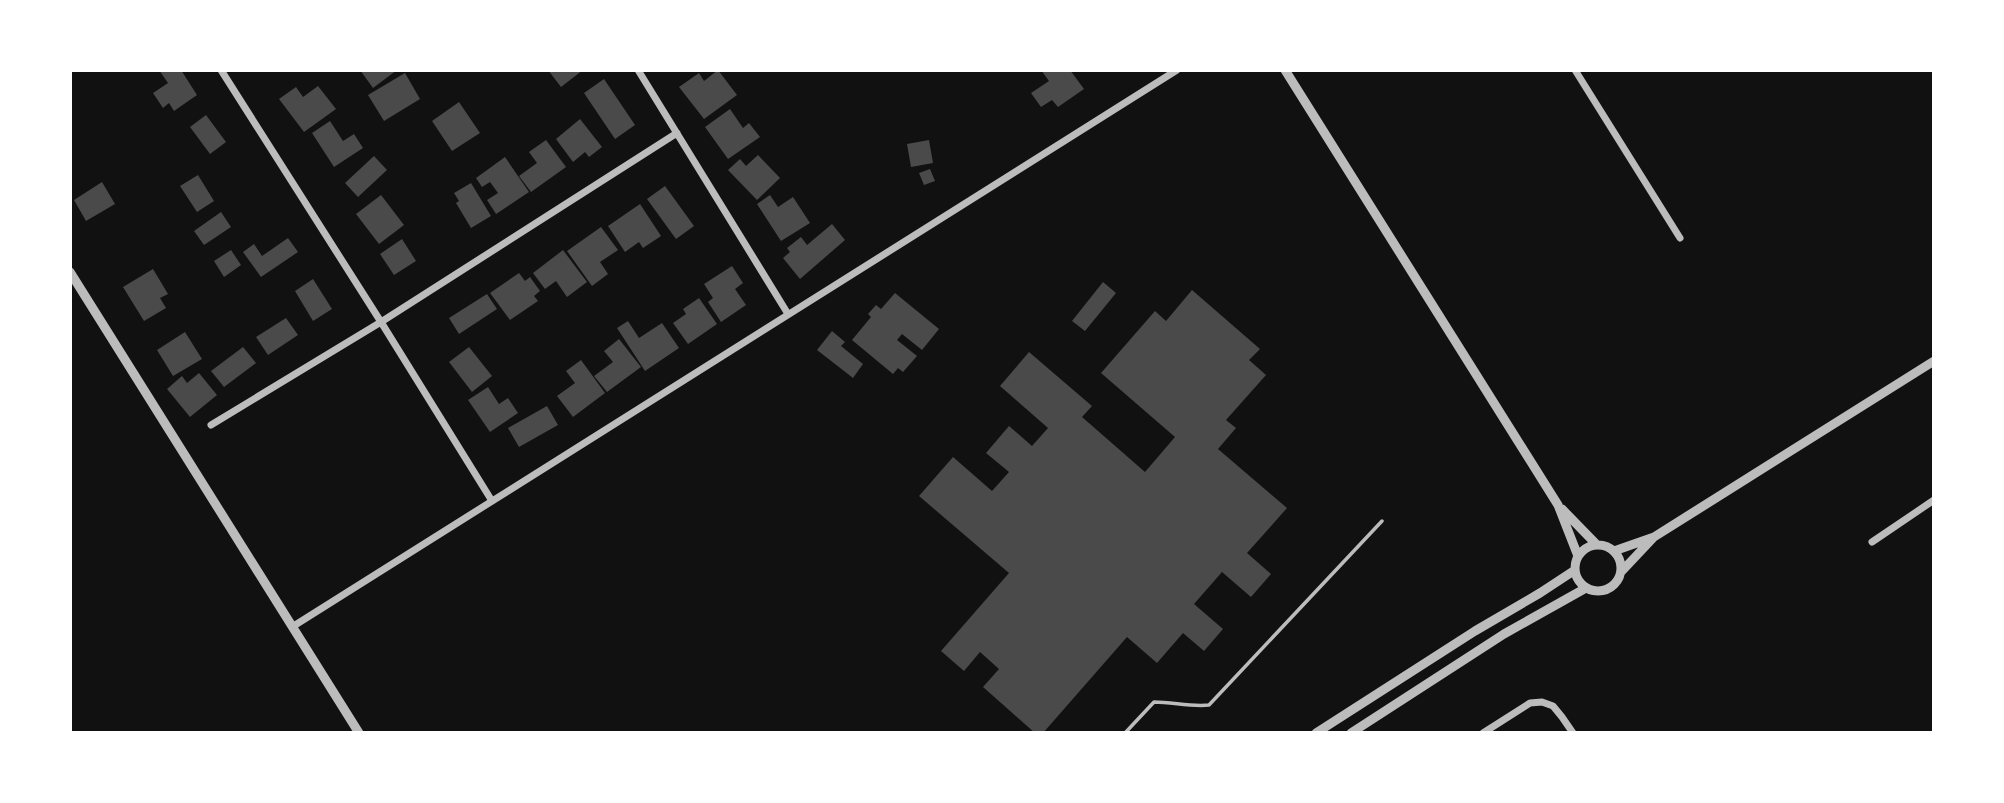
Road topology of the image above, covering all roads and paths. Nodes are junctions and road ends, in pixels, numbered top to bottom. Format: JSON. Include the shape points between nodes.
{"nodes":[{"id":1,"x":221,"y":70,"type":"edge"},
{"id":2,"x":638,"y":70,"type":"edge"},
{"id":3,"x":1177,"y":70,"type":"edge"},
{"id":4,"x":1285,"y":70,"type":"edge"},
{"id":5,"x":1580,"y":72,"type":"edge"},
{"id":6,"x":677,"y":133,"type":"junction"},
{"id":7,"x":1680,"y":237,"type":"dead end"},
{"id":8,"x":70,"y":272,"type":"edge"},
{"id":9,"x":788,"y":314,"type":"junction"},
{"id":10,"x":381,"y":322,"type":"junction"},
{"id":11,"x":1934,"y":361,"type":"edge"},
{"id":12,"x":211,"y":425,"type":"dead end"},
{"id":13,"x":1934,"y":500,"type":"edge"},
{"id":14,"x":492,"y":501,"type":"junction"},
{"id":15,"x":1558,"y":505,"type":"junction"},
{"id":16,"x":1382,"y":521,"type":"dead end"},
{"id":17,"x":1654,"y":537,"type":"junction"},
{"id":18,"x":1872,"y":542,"type":"dead end"},
{"id":19,"x":1597,"y":545,"type":"junction"},
{"id":20,"x":1614,"y":551,"type":"junction"},
{"id":21,"x":1578,"y":556,"type":"junction"},
{"id":22,"x":1575,"y":570,"type":"junction"},
{"id":23,"x":1621,"y":572,"type":"junction"},
{"id":24,"x":1586,"y":589,"type":"junction"},
{"id":25,"x":292,"y":627,"type":"junction"},
{"id":26,"x":359,"y":733,"type":"edge"},
{"id":27,"x":1125,"y":733,"type":"edge"},
{"id":28,"x":1316,"y":733,"type":"edge"},
{"id":29,"x":1351,"y":733,"type":"edge"},
{"id":30,"x":1483,"y":733,"type":"edge"},
{"id":31,"x":1573,"y":733,"type":"edge"}],
"edges":[{"from":1,"to":10,"type":"street"},
{"from":2,"to":6,"type":"street"},
{"from":3,"to":9,"type":"street"},
{"from":4,"to":15,"type":"street"},
{"from":5,"to":7,"type":"street"},
{"from":6,"to":9,"type":"street"},
{"from":6,"to":10,"type":"street"},
{"from":8,"to":25,"type":"street"},
{"from":9,"to":14,"type":"street"},
{"from":10,"to":12,"type":"street"},
{"from":10,"to":14,"type":"street"},
{"from":11,"to":17,"type":"street"},
{"from":13,"to":18,"type":"street"},
{"from":14,"to":25,"type":"street"},
{"from":15,"to":19,"type":"street"},
{"from":15,"to":21,"type":"street"},
{"from":16,"to":27,"type":"lane","via":[[1209,705],[1154,702]]},
{"from":17,"to":20,"type":"street"},
{"from":17,"to":23,"type":"street"},
{"from":19,"to":20,"type":"street"},
{"from":19,"to":21,"type":"street"},
{"from":20,"to":23,"type":"street"},
{"from":21,"to":22,"type":"street"},
{"from":22,"to":24,"type":"street"},
{"from":22,"to":28,"type":"street"},
{"from":23,"to":24,"type":"street","via":[[1610,588]]},
{"from":24,"to":29,"type":"street","via":[[1504,634]]},
{"from":25,"to":26,"type":"street"},
{"from":30,"to":31,"type":"street","via":[[1531,703],[1542,702],[1553,706]]}]}
